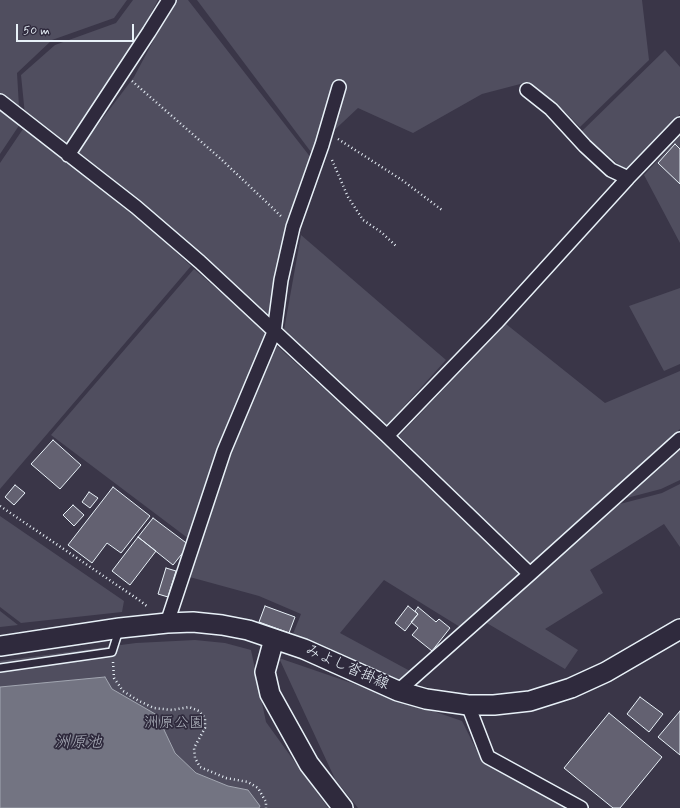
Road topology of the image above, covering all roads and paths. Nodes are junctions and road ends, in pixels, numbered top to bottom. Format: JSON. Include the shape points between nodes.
{"nodes":[{"id":1,"x":168,"y":0,"type":"edge"},
{"id":2,"x":123,"y":73,"type":"junction"},
{"id":3,"x":338,"y":88,"type":"dead end"},
{"id":4,"x":527,"y":90,"type":"dead end"},
{"id":5,"x":0,"y":101,"type":"edge"},
{"id":6,"x":680,"y":124,"type":"edge"},
{"id":7,"x":324,"y":139,"type":"junction"},
{"id":8,"x":68,"y":155,"type":"junction"},
{"id":9,"x":628,"y":178,"type":"junction"},
{"id":10,"x":442,"y":210,"type":"dead end"},
{"id":11,"x":293,"y":227,"type":"junction"},
{"id":12,"x":396,"y":246,"type":"dead end"},
{"id":13,"x":274,"y":332,"type":"junction"},
{"id":14,"x":387,"y":436,"type":"junction"},
{"id":15,"x":680,"y":439,"type":"edge"},
{"id":16,"x":0,"y":506,"type":"edge"},
{"id":17,"x":530,"y":574,"type":"junction"},
{"id":18,"x":167,"y":623,"type":"junction"},
{"id":19,"x":120,"y":628,"type":"junction"},
{"id":20,"x":680,"y":629,"type":"edge"},
{"id":21,"x":274,"y":639,"type":"junction"},
{"id":22,"x":0,"y":646,"type":"edge"},
{"id":23,"x":112,"y":652,"type":"junction"},
{"id":24,"x":0,"y":668,"type":"edge"},
{"id":25,"x":398,"y":691,"type":"junction"},
{"id":26,"x":468,"y":705,"type":"junction"},
{"id":27,"x":266,"y":808,"type":"edge"},
{"id":28,"x":343,"y":808,"type":"edge"},
{"id":29,"x":581,"y":808,"type":"edge"}],
"edges":[{"from":1,"to":2,"type":"street"},
{"from":2,"to":8,"type":"street"},
{"from":2,"to":11,"type":"path"},
{"from":3,"to":7,"type":"street"},
{"from":4,"to":9,"type":"street","via":[[551,109],[611,170]]},
{"from":5,"to":8,"type":"street"},
{"from":6,"to":9,"type":"street"},
{"from":7,"to":10,"type":"path","via":[[332,135],[402,180]]},
{"from":7,"to":11,"type":"street"},
{"from":7,"to":12,"type":"path","via":[[348,197],[363,220]]},
{"from":8,"to":13,"type":"street","via":[[136,207],[200,262]]},
{"from":9,"to":14,"type":"street","via":[[496,323]]},
{"from":11,"to":13,"type":"street"},
{"from":13,"to":14,"type":"street"},
{"from":13,"to":18,"type":"street","via":[[224,451]]},
{"from":14,"to":17,"type":"street"},
{"from":15,"to":17,"type":"street"},
{"from":16,"to":18,"type":"path","via":[[139,600]]},
{"from":17,"to":25,"type":"street"},
{"from":18,"to":19,"type":"main road","name":"みよし沓掛線"},
{"from":18,"to":21,"type":"main road","name":"みよし沓掛線","via":[[222,625]]},
{"from":19,"to":22,"type":"main road","name":"みよし沓掛線"},
{"from":19,"to":23,"type":"lane"},
{"from":20,"to":26,"type":"main road","name":"みよし沓掛線","via":[[606,672],[571,688],[530,702]]},
{"from":21,"to":25,"type":"main road","name":"みよし沓掛線","via":[[304,648]]},
{"from":21,"to":28,"type":"main road","via":[[265,672],[270,694],[309,764]]},
{"from":23,"to":24,"type":"lane"},
{"from":23,"to":27,"type":"path","via":[[114,678],[123,691],[154,708],[172,710],[189,707],[199,711],[205,718],[205,728],[194,748],[195,758],[200,767],[226,778],[248,782],[258,788],[266,802]]},
{"from":25,"to":26,"type":"main road","name":"みよし沓掛線","via":[[426,699]]},
{"from":26,"to":29,"type":"street","via":[[488,757]]}]}
